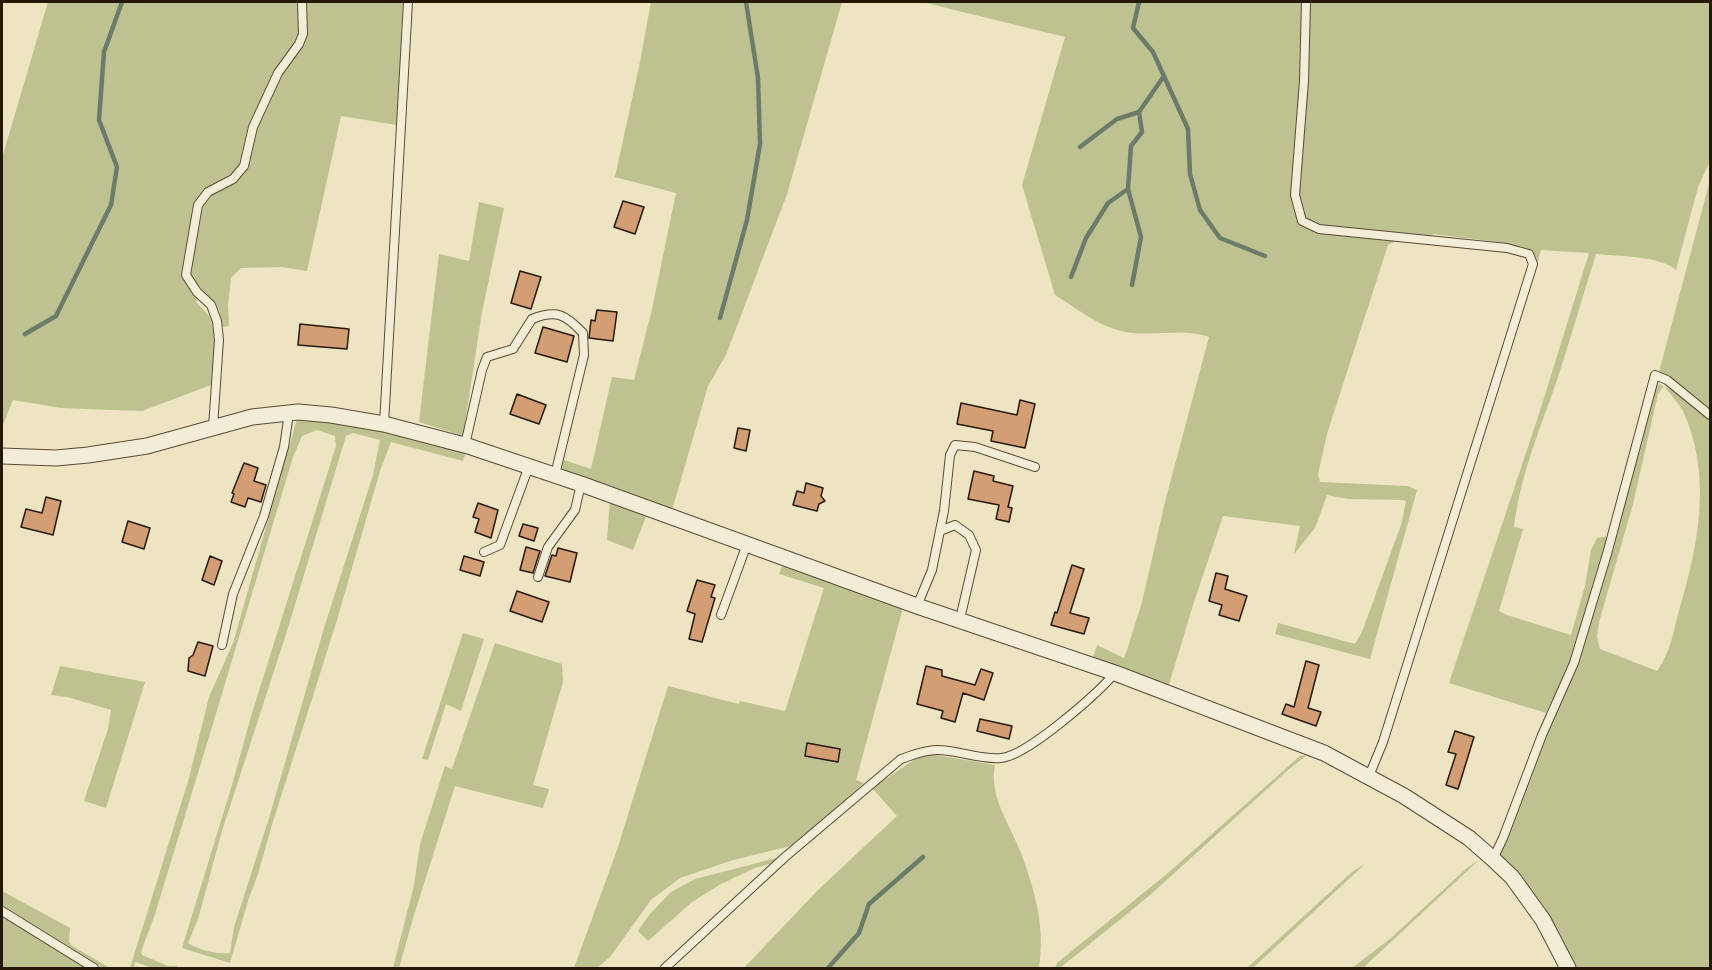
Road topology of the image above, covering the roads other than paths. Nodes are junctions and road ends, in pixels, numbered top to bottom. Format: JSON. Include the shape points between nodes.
{"nodes":[{"id":1,"x":302,"y":2,"type":"edge"},
{"id":2,"x":408,"y":2,"type":"edge"},
{"id":3,"x":1306,"y":2,"type":"edge"},
{"id":4,"x":289,"y":413,"type":"junction"},
{"id":5,"x":1710,"y":415,"type":"edge"},
{"id":6,"x":384,"y":424,"type":"junction"},
{"id":7,"x":213,"y":427,"type":"junction"},
{"id":8,"x":465,"y":445,"type":"junction"},
{"id":9,"x":2,"y":456,"type":"edge"},
{"id":10,"x":529,"y":466,"type":"junction"},
{"id":11,"x":1035,"y":467,"type":"dead end"},
{"id":12,"x":555,"y":475,"type":"junction"},
{"id":13,"x":580,"y":484,"type":"junction"},
{"id":14,"x":940,"y":531,"type":"junction"},
{"id":15,"x":747,"y":543,"type":"junction"},
{"id":16,"x":484,"y":552,"type":"dead end"},
{"id":17,"x":538,"y":577,"type":"dead end"},
{"id":18,"x":917,"y":606,"type":"junction"},
{"id":19,"x":721,"y":615,"type":"dead end"},
{"id":20,"x":960,"y":619,"type":"junction"},
{"id":21,"x":222,"y":645,"type":"dead end"},
{"id":22,"x":1115,"y":673,"type":"junction"},
{"id":23,"x":1369,"y":776,"type":"junction"},
{"id":24,"x":1493,"y":859,"type":"junction"},
{"id":25,"x":2,"y":911,"type":"edge"},
{"id":26,"x":94,"y":969,"type":"edge"},
{"id":27,"x":665,"y":969,"type":"edge"},
{"id":28,"x":1568,"y":969,"type":"edge"}],
"edges":[{"from":1,"to":7,"type":"lane","via":[[303,34],[278,73],[257,119],[244,166],[233,179],[208,192],[198,205],[186,275],[211,305],[217,321]]},
{"from":2,"to":6,"type":"lane"},
{"from":3,"to":23,"type":"lane","via":[[1295,195],[1302,221],[1319,229],[1507,248],[1529,254],[1533,264]]},
{"from":4,"to":6,"type":"street"},
{"from":4,"to":7,"type":"street"},
{"from":4,"to":21,"type":"lane","via":[[281,458],[264,516],[233,594]]},
{"from":5,"to":24,"type":"lane","via":[[1667,380],[1655,375],[1574,663]]},
{"from":6,"to":8,"type":"street"},
{"from":7,"to":9,"type":"street","via":[[147,446],[88,455]]},
{"from":8,"to":10,"type":"street"},
{"from":8,"to":12,"type":"lane","via":[[487,357],[513,349],[532,318],[550,313],[569,318],[583,333],[584,355]]},
{"from":10,"to":12,"type":"street"},
{"from":10,"to":16,"type":"lane","via":[[500,545]]},
{"from":11,"to":14,"type":"lane","via":[[975,447],[955,446],[950,455]]},
{"from":12,"to":13,"type":"street"},
{"from":13,"to":15,"type":"street"},
{"from":13,"to":17,"type":"lane","via":[[574,510],[548,547]]},
{"from":14,"to":18,"type":"lane","via":[[932,570]]},
{"from":14,"to":20,"type":"lane","via":[[955,525],[969,535],[975,550]]},
{"from":15,"to":18,"type":"street"},
{"from":15,"to":19,"type":"lane"},
{"from":18,"to":20,"type":"street"},
{"from":20,"to":22,"type":"street"},
{"from":22,"to":23,"type":"street","via":[[1324,753]]},
{"from":22,"to":27,"type":"lane","via":[[1031,746],[1011,757],[983,758],[939,750],[902,759],[785,857]]},
{"from":23,"to":24,"type":"street","via":[[1469,838]]},
{"from":24,"to":28,"type":"street","via":[[1512,877],[1543,920]]},
{"from":25,"to":26,"type":"lane"}]}
